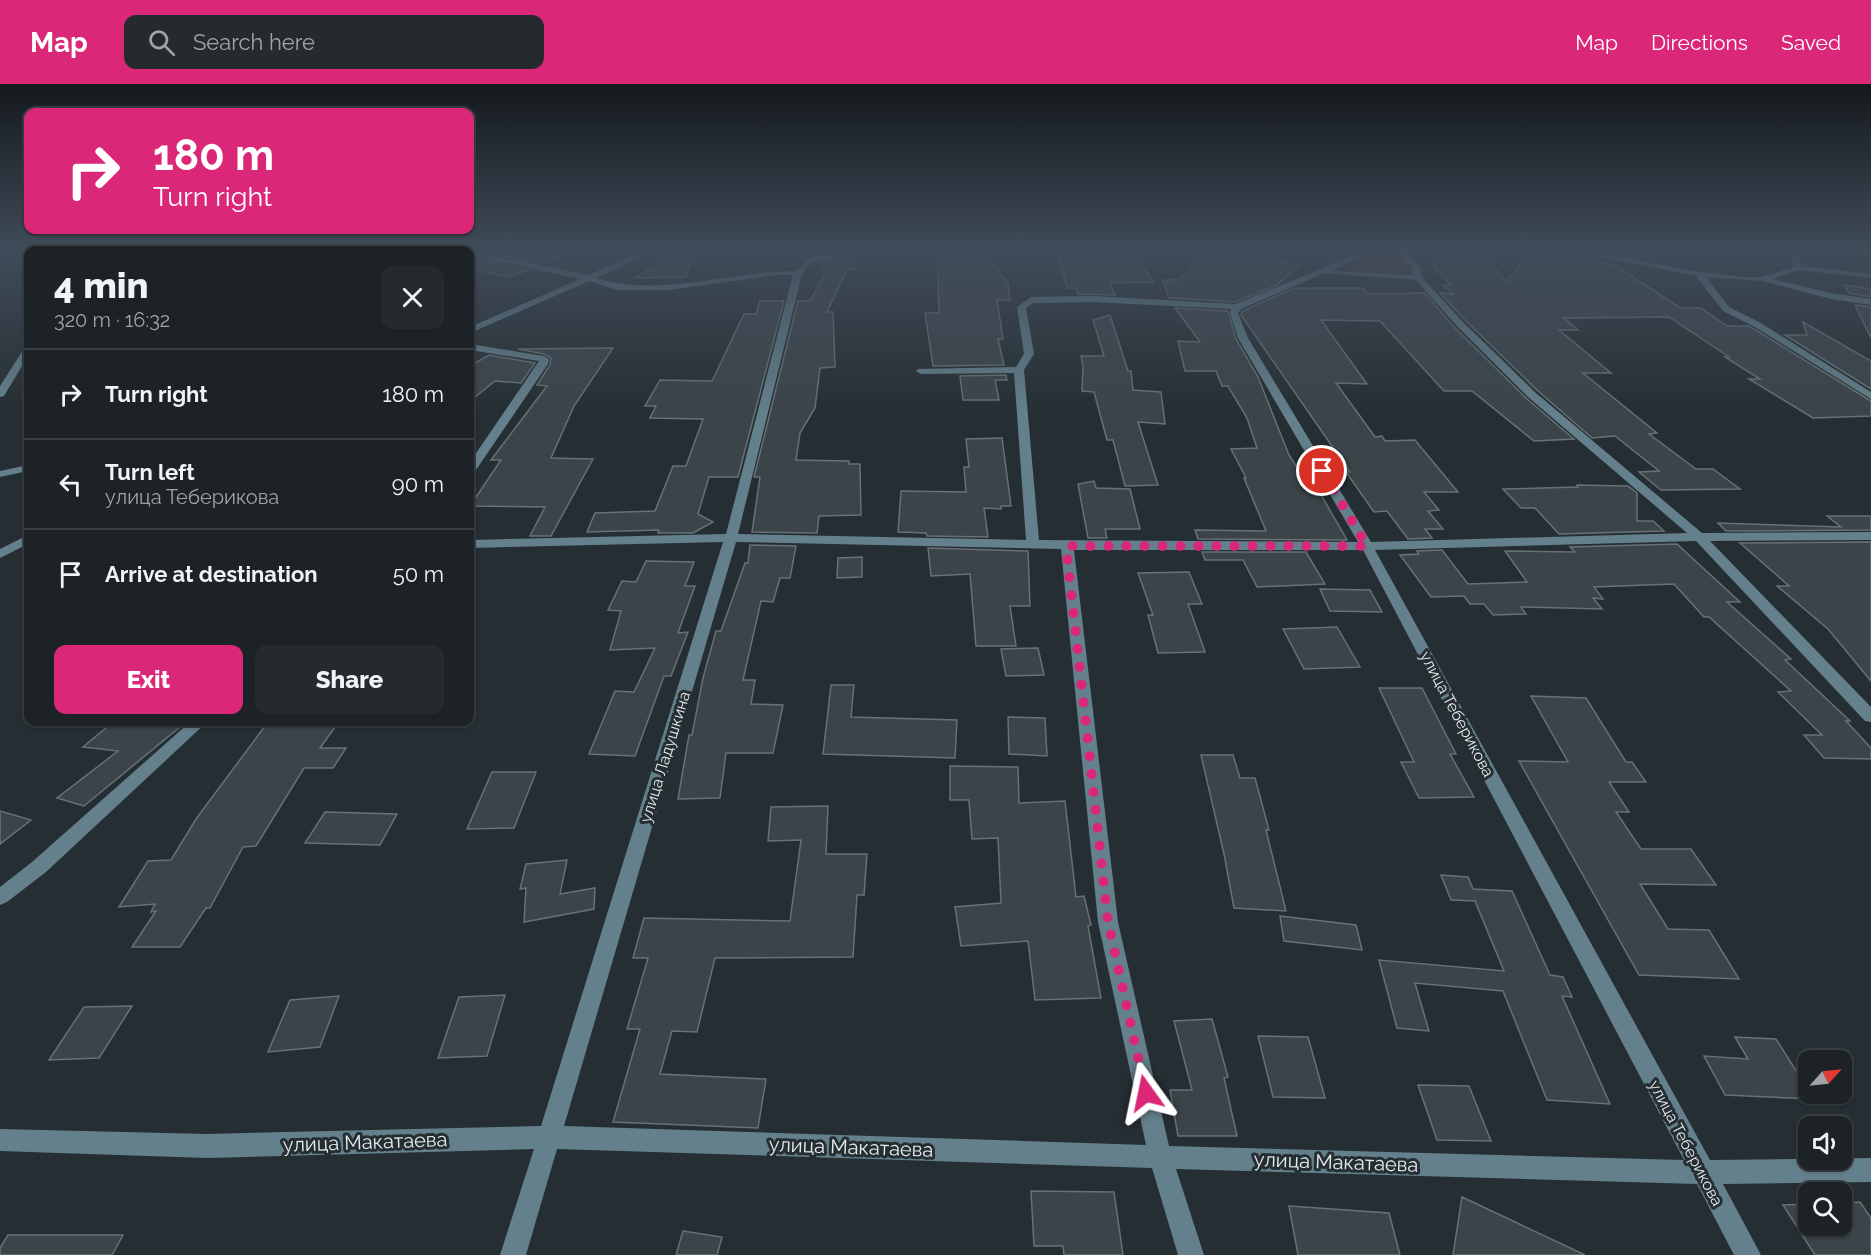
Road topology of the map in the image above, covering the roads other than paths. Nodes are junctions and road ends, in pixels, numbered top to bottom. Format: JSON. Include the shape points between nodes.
{"nodes":[{"id":1,"x":528,"y":305,"type":"edge"},
{"id":2,"x":790,"y":305,"type":"edge"},
{"id":3,"x":1024,"y":305,"type":"edge"},
{"id":4,"x":1202,"y":305,"type":"edge"},
{"id":5,"x":1243,"y":305,"type":"edge"},
{"id":6,"x":1442,"y":305,"type":"edge"},
{"id":7,"x":1723,"y":305,"type":"edge"},
{"id":8,"x":1237,"y":307,"type":"junction"},
{"id":9,"x":474,"y":328,"type":"edge"},
{"id":10,"x":474,"y":349,"type":"edge"},
{"id":11,"x":24,"y":355,"type":"edge"},
{"id":12,"x":1019,"y":370,"type":"junction"},
{"id":13,"x":921,"y":371,"type":"dead end"},
{"id":14,"x":0,"y":394,"type":"edge"},
{"id":15,"x":1871,"y":396,"type":"edge"},
{"id":16,"x":474,"y":464,"type":"edge"},
{"id":17,"x":24,"y":469,"type":"edge"},
{"id":18,"x":0,"y":474,"type":"edge"},
{"id":19,"x":1871,"y":536,"type":"edge"},
{"id":20,"x":1699,"y":537,"type":"junction"},
{"id":21,"x":731,"y":538,"type":"junction"},
{"id":22,"x":24,"y":541,"type":"edge"},
{"id":23,"x":474,"y":544,"type":"edge"},
{"id":24,"x":1033,"y":544,"type":"junction"},
{"id":25,"x":1068,"y":546,"type":"junction"},
{"id":26,"x":1367,"y":546,"type":"junction"},
{"id":27,"x":0,"y":554,"type":"edge"},
{"id":28,"x":1871,"y":717,"type":"edge"},
{"id":29,"x":195,"y":726,"type":"edge"},
{"id":30,"x":0,"y":897,"type":"edge"},
{"id":31,"x":550,"y":1137,"type":"junction"},
{"id":32,"x":0,"y":1140,"type":"edge"},
{"id":33,"x":1160,"y":1157,"type":"junction"},
{"id":34,"x":1871,"y":1170,"type":"edge"},
{"id":35,"x":1701,"y":1172,"type":"junction"},
{"id":36,"x":513,"y":1255,"type":"edge"},
{"id":37,"x":1191,"y":1255,"type":"edge"},
{"id":38,"x":1748,"y":1255,"type":"edge"}],
"edges":[{"from":1,"to":9,"type":"street"},
{"from":2,"to":21,"type":"street","name":"улица Ладушкина"},
{"from":3,"to":12,"type":"street","via":[[1021,307],[1029,354]]},
{"from":4,"to":8,"type":"street"},
{"from":5,"to":8,"type":"street"},
{"from":6,"to":20,"type":"street","via":[[1532,395]]},
{"from":7,"to":15,"type":"street"},
{"from":8,"to":26,"type":"street","name":"улица Теберикова","via":[[1234,313],[1243,338]]},
{"from":10,"to":16,"type":"street","via":[[544,359]]},
{"from":11,"to":14,"type":"street"},
{"from":12,"to":13,"type":"street"},
{"from":12,"to":24,"type":"street"},
{"from":17,"to":18,"type":"street"},
{"from":19,"to":20,"type":"street"},
{"from":20,"to":26,"type":"street"},
{"from":20,"to":28,"type":"street"},
{"from":21,"to":23,"type":"street"},
{"from":21,"to":24,"type":"street"},
{"from":21,"to":31,"type":"street","name":"улица Ладушкина"},
{"from":22,"to":27,"type":"street"},
{"from":24,"to":25,"type":"street"},
{"from":25,"to":26,"type":"street"},
{"from":25,"to":33,"type":"street","via":[[1077,661],[1108,922]]},
{"from":26,"to":35,"type":"street","name":"улица Теберикова"},
{"from":29,"to":30,"type":"street","via":[[39,867]]},
{"from":31,"to":32,"type":"street","name":"улица Макатаева","via":[[207,1146]]},
{"from":31,"to":33,"type":"street","name":"улица Макатаева"},
{"from":31,"to":36,"type":"street","name":"улица Ладушкина"},
{"from":33,"to":35,"type":"street","name":"улица Макатаева"},
{"from":33,"to":37,"type":"street"},
{"from":34,"to":35,"type":"street","name":"улица Макатаева"},
{"from":35,"to":38,"type":"street","name":"улица Теберикова"}]}
